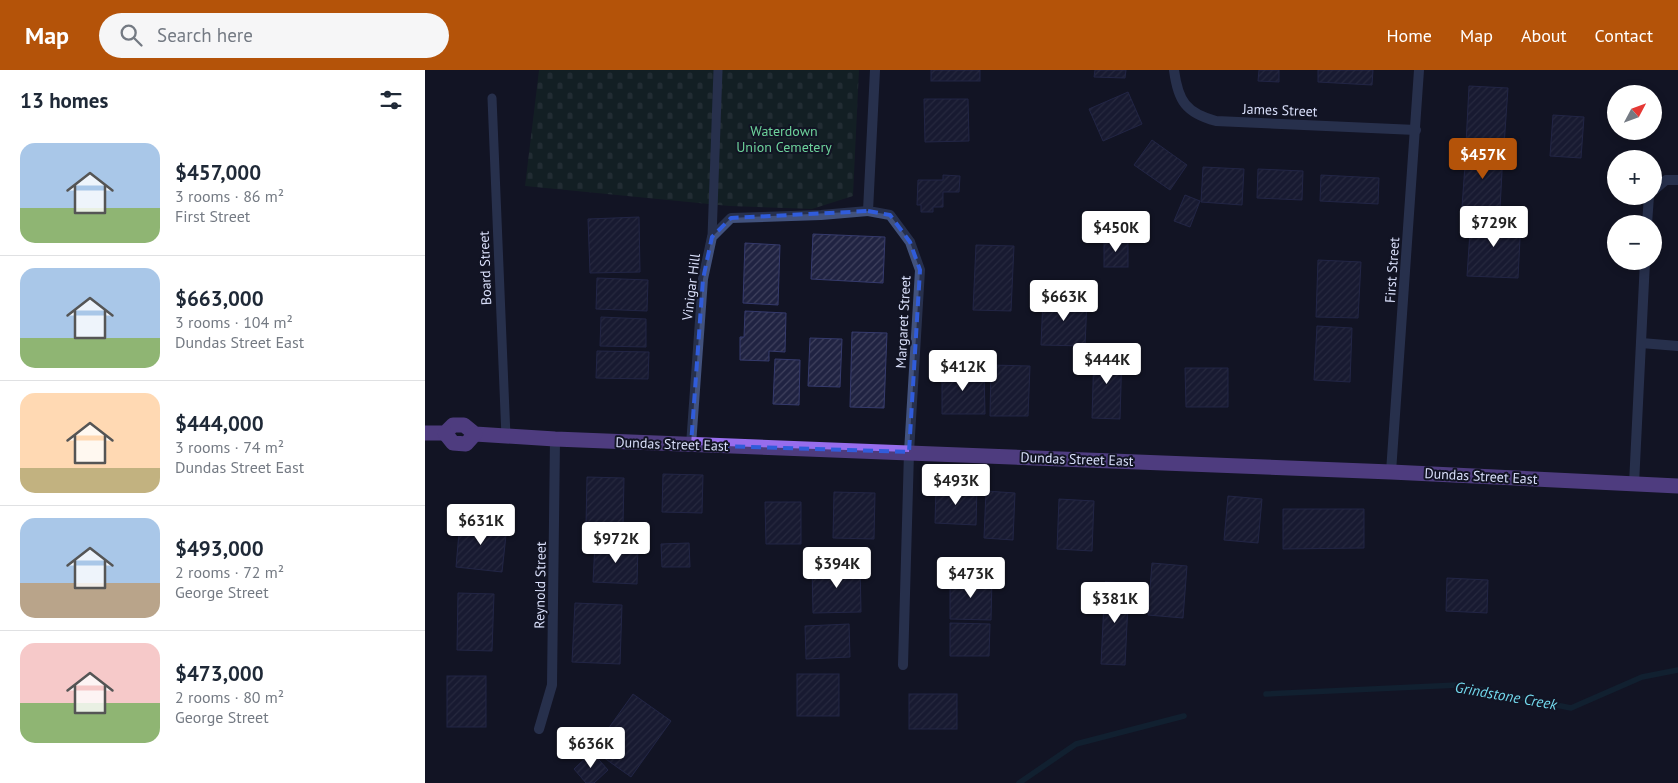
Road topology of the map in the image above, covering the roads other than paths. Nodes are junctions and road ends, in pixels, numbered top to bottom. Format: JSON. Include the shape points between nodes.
{"nodes":[{"id":1,"x":718,"y":70,"type":"edge"},
{"id":2,"x":875,"y":70,"type":"edge"},
{"id":3,"x":1174,"y":70,"type":"edge"},
{"id":4,"x":1419,"y":70,"type":"edge"},
{"id":5,"x":492,"y":98,"type":"dead end"},
{"id":6,"x":1416,"y":130,"type":"junction"},
{"id":7,"x":1678,"y":180,"type":"edge"},
{"id":8,"x":1662,"y":183,"type":"edge"},
{"id":9,"x":868,"y":211,"type":"junction"},
{"id":10,"x":712,"y":237,"type":"junction"},
{"id":11,"x":1645,"y":270,"type":"edge"},
{"id":12,"x":1641,"y":343,"type":"junction"},
{"id":13,"x":1678,"y":346,"type":"edge"},
{"id":14,"x":425,"y":433,"type":"edge"},
{"id":15,"x":507,"y":437,"type":"junction"},
{"id":16,"x":555,"y":439,"type":"junction"},
{"id":17,"x":691,"y":446,"type":"junction"},
{"id":18,"x":909,"y":452,"type":"junction"},
{"id":19,"x":1391,"y":472,"type":"junction"},
{"id":20,"x":1634,"y":484,"type":"junction"},
{"id":21,"x":1678,"y":486,"type":"edge"},
{"id":22,"x":903,"y":665,"type":"dead end"},
{"id":23,"x":539,"y":729,"type":"dead end"}],
"edges":[{"from":1,"to":10,"type":"lane"},
{"from":2,"to":9,"type":"street"},
{"from":3,"to":6,"type":"street","name":"James Street","via":[[1182,99],[1190,110],[1203,118]]},
{"from":4,"to":6,"type":"street","name":"First Street"},
{"from":5,"to":15,"type":"lane","name":"Board Street"},
{"from":6,"to":19,"type":"street","name":"First Street"},
{"from":7,"to":8,"type":"street"},
{"from":9,"to":10,"type":"street","name":"Vinigar Hill","via":[[731,218]]},
{"from":9,"to":18,"type":"street","name":"Margaret Street","via":[[890,215],[911,242],[920,270]]},
{"from":10,"to":17,"type":"street","name":"Vinigar Hill","via":[[703,279]]},
{"from":11,"to":12,"type":"street"},
{"from":12,"to":13,"type":"street"},
{"from":12,"to":20,"type":"street"},
{"from":14,"to":15,"type":"main road","name":"Dundas Street East","via":[[445,433],[453,443],[466,444],[475,434]]},
{"from":15,"to":16,"type":"main road","name":"Dundas Street East"},
{"from":16,"to":17,"type":"main road","name":"Dundas Street East"},
{"from":16,"to":23,"type":"street","name":"Reynold Street","via":[[553,685]]},
{"from":17,"to":18,"type":"main road","name":"Dundas Street East"},
{"from":18,"to":19,"type":"main road","name":"Dundas Street East"},
{"from":18,"to":22,"type":"street","name":"Margaret Street"},
{"from":19,"to":20,"type":"main road","name":"Dundas Street East"},
{"from":20,"to":21,"type":"main road","name":"Dundas Street East"}]}
